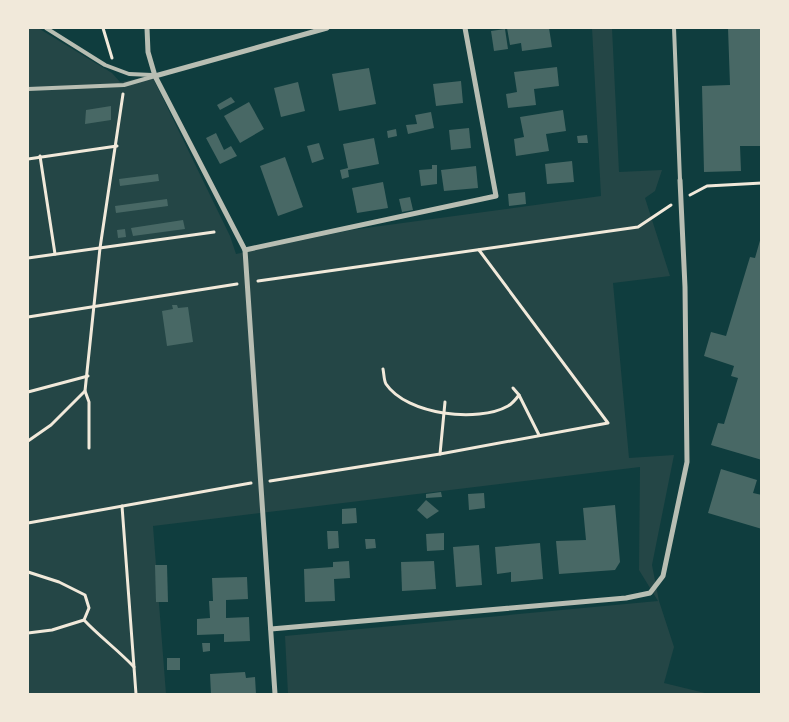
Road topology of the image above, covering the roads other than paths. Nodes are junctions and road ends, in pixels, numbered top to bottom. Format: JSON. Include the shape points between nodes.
{"nodes":[{"id":1,"x":46,"y":28,"type":"edge"},
{"id":2,"x":147,"y":28,"type":"edge"},
{"id":3,"x":327,"y":28,"type":"edge"},
{"id":4,"x":465,"y":28,"type":"edge"},
{"id":5,"x":674,"y":28,"type":"edge"},
{"id":6,"x":154,"y":76,"type":"junction"},
{"id":7,"x":28,"y":89,"type":"edge"},
{"id":8,"x":680,"y":180,"type":"joint"},
{"id":9,"x":245,"y":250,"type":"junction"},
{"id":10,"x":270,"y":629,"type":"junction"},
{"id":11,"x":275,"y":694,"type":"edge"}],
"edges":[{"from":1,"to":6,"type":"lane","via":[[116,70]]},
{"from":2,"to":6,"type":"street"},
{"from":3,"to":6,"type":"street"},
{"from":4,"to":9,"type":"street","via":[[496,196]]},
{"from":5,"to":8,"type":"lane"},
{"from":6,"to":7,"type":"lane","via":[[124,85]]},
{"from":6,"to":9,"type":"street"},
{"from":8,"to":10,"type":"street","via":[[687,462],[663,576],[650,593],[626,598]]},
{"from":9,"to":10,"type":"street"},
{"from":10,"to":11,"type":"street"}]}
